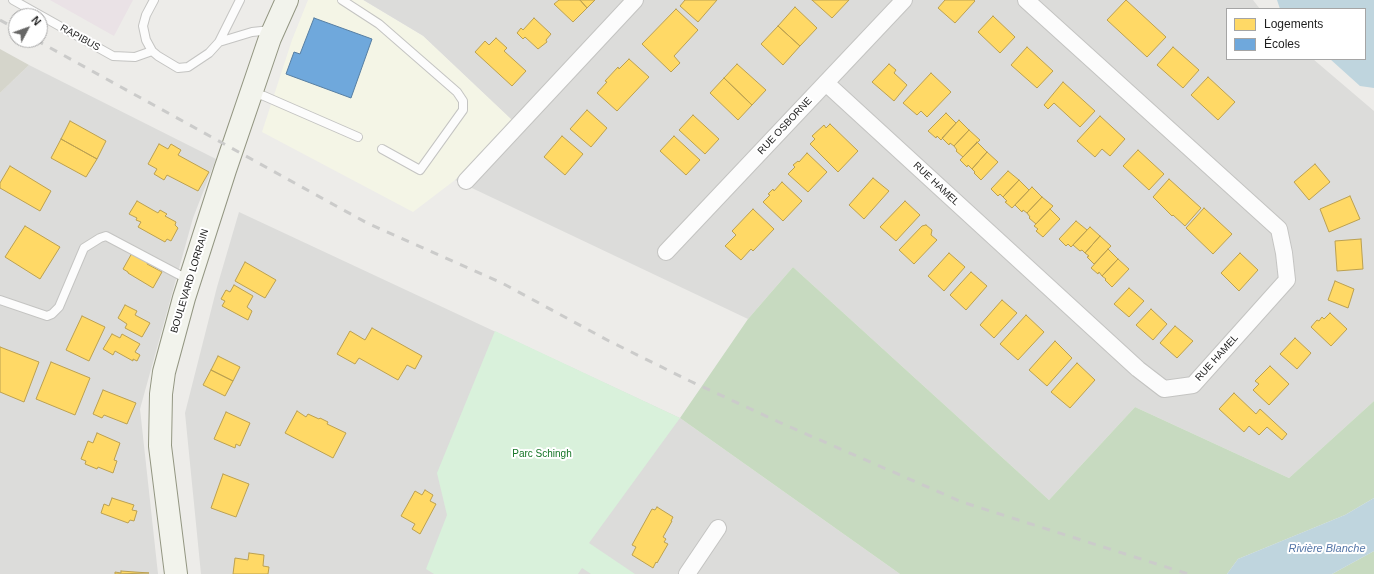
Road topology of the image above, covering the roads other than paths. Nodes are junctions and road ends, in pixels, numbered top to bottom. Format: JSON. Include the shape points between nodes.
{"nodes":[{"id":1,"x":13,"y":0,"type":"edge"},
{"id":2,"x":154,"y":0,"type":"edge"},
{"id":3,"x":240,"y":0,"type":"edge"},
{"id":4,"x":288,"y":0,"type":"edge"},
{"id":5,"x":342,"y":0,"type":"edge"},
{"id":6,"x":635,"y":0,"type":"edge"},
{"id":7,"x":904,"y":0,"type":"edge"},
{"id":8,"x":1026,"y":0,"type":"edge"},
{"id":9,"x":273,"y":30,"type":"junction"},
{"id":10,"x":219,"y":42,"type":"junction"},
{"id":11,"x":152,"y":51,"type":"junction"},
{"id":12,"x":826,"y":83,"type":"junction"},
{"id":13,"x":251,"y":93,"type":"junction"},
{"id":14,"x":358,"y":137,"type":"dead end"},
{"id":15,"x":382,"y":149,"type":"dead end"},
{"id":16,"x":466,"y":180,"type":"dead end"},
{"id":17,"x":666,"y":252,"type":"dead end"},
{"id":18,"x":189,"y":281,"type":"junction"},
{"id":19,"x":0,"y":300,"type":"edge"},
{"id":20,"x":718,"y":528,"type":"dead end"},
{"id":21,"x":176,"y":574,"type":"edge"},
{"id":22,"x":687,"y":574,"type":"edge"}],
"edges":[{"from":1,"to":11,"type":"lane","name":"RAPIBUS","via":[[113,56],[135,57]]},
{"from":2,"to":11,"type":"lane","via":[[146,15],[144,26],[146,40]]},
{"from":3,"to":10,"type":"lane"},
{"from":4,"to":9,"type":"main road","name":"BOULEVARD LORRAIN"},
{"from":5,"to":15,"type":"lane","via":[[379,24],[457,92],[463,101],[463,110],[420,170]]},
{"from":6,"to":16,"type":"street"},
{"from":7,"to":12,"type":"street","name":"RUE OSBORNE"},
{"from":8,"to":12,"type":"street","name":"RUE HAMEL","via":[[1279,229],[1286,280],[1192,385],[1164,389],[1138,369]]},
{"from":9,"to":10,"type":"lane","via":[[252,32]]},
{"from":9,"to":13,"type":"main road","name":"BOULEVARD LORRAIN"},
{"from":10,"to":11,"type":"lane","via":[[209,53],[188,67],[178,68]]},
{"from":12,"to":17,"type":"street","name":"RUE OSBORNE"},
{"from":13,"to":14,"type":"lane","via":[[264,96]]},
{"from":13,"to":18,"type":"main road","name":"BOULEVARD LORRAIN"},
{"from":18,"to":19,"type":"lane","via":[[106,236],[84,248],[59,307],[52,314],[47,316]]},
{"from":18,"to":21,"type":"main road","name":"BOULEVARD LORRAIN","via":[[164,372],[161,394],[160,446]]},
{"from":20,"to":22,"type":"street"}]}
